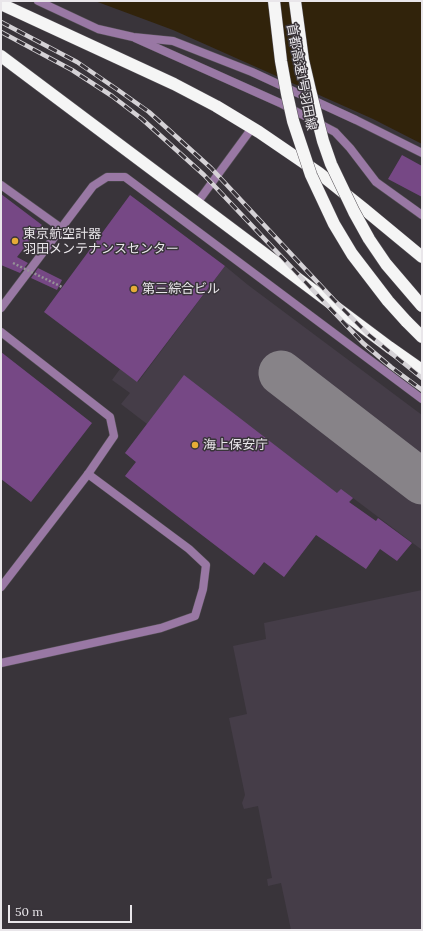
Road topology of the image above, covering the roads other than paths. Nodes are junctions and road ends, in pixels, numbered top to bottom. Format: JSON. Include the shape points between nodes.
{"nodes":[{"id":1,"x":38,"y":1,"type":"edge"},
{"id":2,"x":274,"y":1,"type":"edge"},
{"id":3,"x":296,"y":1,"type":"edge"},
{"id":4,"x":1,"y":4,"type":"edge"},
{"id":5,"x":133,"y":37,"type":"junction"},
{"id":6,"x":1,"y":56,"type":"edge"},
{"id":7,"x":252,"y":128,"type":"junction"},
{"id":8,"x":422,"y":153,"type":"edge"},
{"id":9,"x":1,"y":185,"type":"edge"},
{"id":10,"x":197,"y":203,"type":"junction"},
{"id":11,"x":422,"y":215,"type":"edge"},
{"id":12,"x":61,"y":228,"type":"junction"},
{"id":13,"x":422,"y":257,"type":"edge"},
{"id":14,"x":422,"y":306,"type":"edge"},
{"id":15,"x":1,"y":308,"type":"edge"},
{"id":16,"x":1,"y":332,"type":"edge"},
{"id":17,"x":422,"y":337,"type":"edge"},
{"id":18,"x":422,"y":370,"type":"edge"},
{"id":19,"x":422,"y":399,"type":"edge"},
{"id":20,"x":88,"y":474,"type":"junction"},
{"id":21,"x":1,"y":587,"type":"edge"},
{"id":22,"x":1,"y":663,"type":"edge"}],
"edges":[{"from":1,"to":5,"type":"street","via":[[98,29]]},
{"from":2,"to":17,"type":"highway","name":"首都高速1号羽田線","bridge":true,"via":[[287,94],[311,175],[334,224],[352,254],[388,301]]},
{"from":3,"to":14,"type":"highway","name":"首都高速1号羽田線","bridge":true,"via":[[303,60],[331,164],[369,239],[386,264]]},
{"from":4,"to":7,"type":"highway","via":[[174,84]]},
{"from":5,"to":8,"type":"street","via":[[173,41],[245,69]]},
{"from":5,"to":11,"type":"street","via":[[280,103],[335,132],[376,182]]},
{"from":6,"to":10,"type":"highway"},
{"from":7,"to":10,"type":"street"},
{"from":7,"to":13,"type":"highway","via":[[319,173]]},
{"from":9,"to":12,"type":"street"},
{"from":10,"to":18,"type":"highway"},
{"from":12,"to":15,"type":"street"},
{"from":12,"to":19,"type":"street","via":[[93,186],[107,177],[124,177]]},
{"from":16,"to":20,"type":"street","via":[[110,417],[114,436]]},
{"from":20,"to":21,"type":"street"},
{"from":20,"to":22,"type":"street","via":[[190,549],[206,565],[203,590],[194,616],[161,628]]}]}
